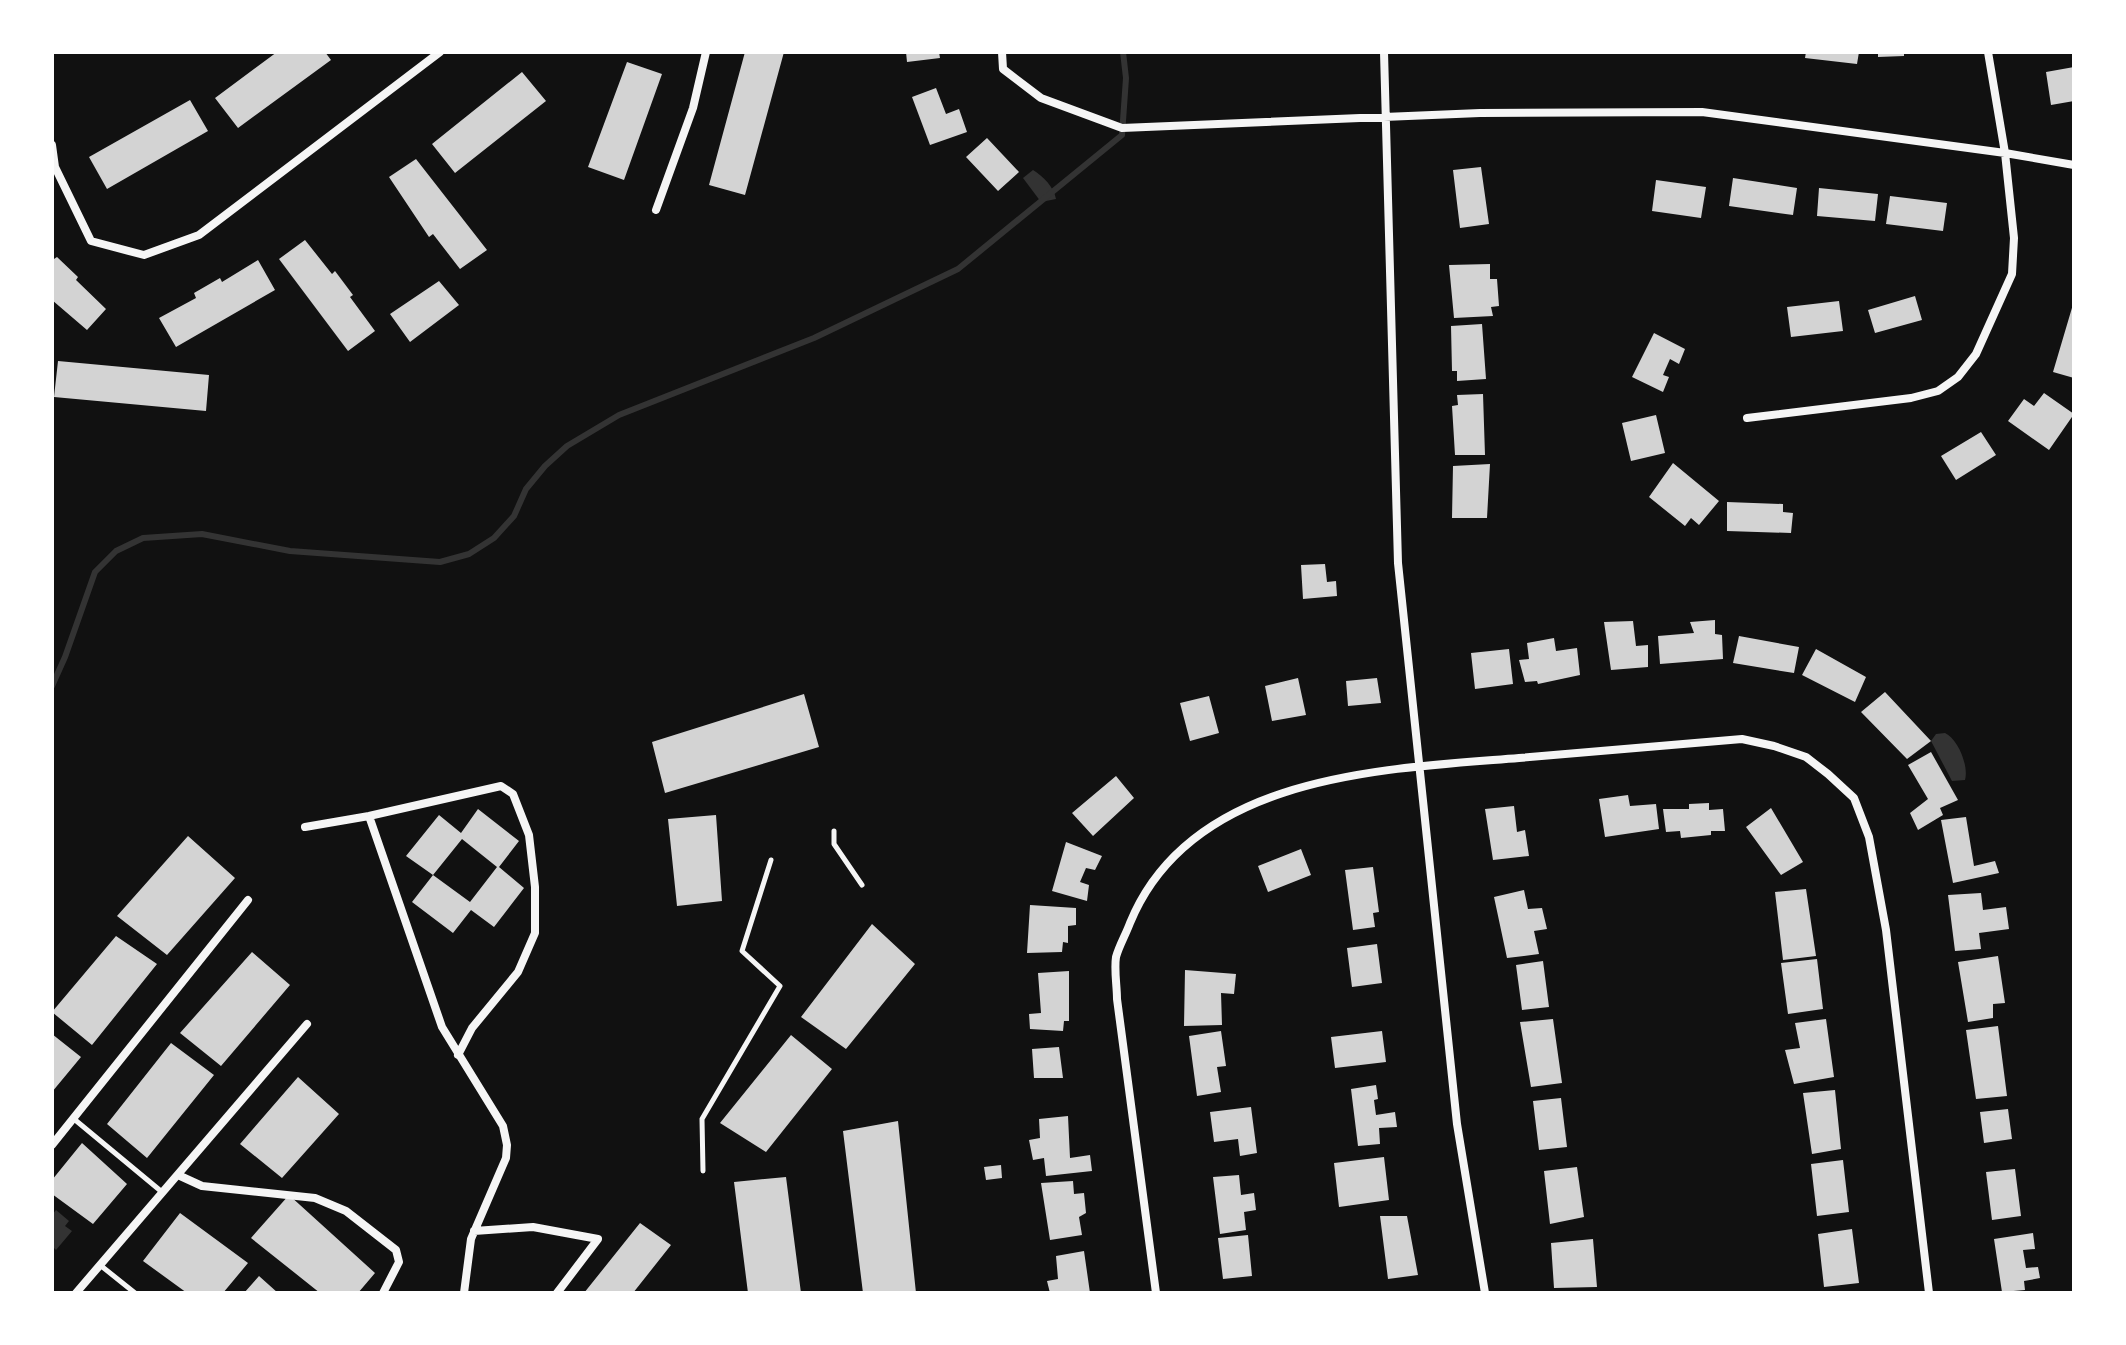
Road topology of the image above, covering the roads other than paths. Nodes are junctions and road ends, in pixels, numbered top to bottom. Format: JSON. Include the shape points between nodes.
{"nodes":[{"id":1,"x":440,"y":52,"type":"edge"},
{"id":2,"x":706,"y":52,"type":"edge"},
{"id":3,"x":1002,"y":52,"type":"edge"},
{"id":4,"x":1384,"y":52,"type":"edge"},
{"id":5,"x":1988,"y":52,"type":"edge"},
{"id":6,"x":1385,"y":118,"type":"junction"},
{"id":7,"x":52,"y":145,"type":"edge"},
{"id":8,"x":2005,"y":153,"type":"junction"},
{"id":9,"x":2074,"y":165,"type":"edge"},
{"id":10,"x":656,"y":210,"type":"dead end"},
{"id":11,"x":1747,"y":418,"type":"dead end"},
{"id":12,"x":1419,"y":766,"type":"junction"},
{"id":13,"x":369,"y":816,"type":"junction"},
{"id":14,"x":305,"y":827,"type":"dead end"},
{"id":15,"x":834,"y":831,"type":"dead end"},
{"id":16,"x":771,"y":860,"type":"dead end"},
{"id":17,"x":862,"y":885,"type":"dead end"},
{"id":18,"x":248,"y":900,"type":"dead end"},
{"id":19,"x":307,"y":1024,"type":"dead end"},
{"id":20,"x":458,"y":1055,"type":"junction"},
{"id":21,"x":73,"y":1119,"type":"junction"},
{"id":22,"x":52,"y":1145,"type":"edge"},
{"id":23,"x":703,"y":1171,"type":"dead end"},
{"id":24,"x":178,"y":1175,"type":"junction"},
{"id":25,"x":162,"y":1193,"type":"junction"},
{"id":26,"x":474,"y":1231,"type":"junction"},
{"id":27,"x":100,"y":1265,"type":"junction"},
{"id":28,"x":76,"y":1293,"type":"edge"},
{"id":29,"x":135,"y":1293,"type":"edge"},
{"id":30,"x":383,"y":1293,"type":"edge"},
{"id":31,"x":464,"y":1293,"type":"edge"},
{"id":32,"x":557,"y":1293,"type":"edge"},
{"id":33,"x":1156,"y":1293,"type":"edge"},
{"id":34,"x":1485,"y":1293,"type":"edge"},
{"id":35,"x":1929,"y":1293,"type":"edge"}],
"edges":[{"from":1,"to":7,"type":"street","via":[[199,235],[144,255],[91,241],[55,167]]},
{"from":2,"to":10,"type":"street","via":[[693,108]]},
{"from":3,"to":6,"type":"street","via":[[1003,69],[1041,98],[1122,128]]},
{"from":4,"to":6,"type":"street"},
{"from":5,"to":8,"type":"street"},
{"from":6,"to":8,"type":"street","via":[[1702,112]]},
{"from":6,"to":12,"type":"street","via":[[1398,563]]},
{"from":8,"to":9,"type":"street"},
{"from":8,"to":11,"type":"street","via":[[2014,238],[2012,274],[1976,354],[1958,377],[1938,391],[1911,398]]},
{"from":12,"to":33,"type":"street","via":[[1295,787],[1251,804],[1192,840],[1159,872],[1137,905],[1116,957],[1117,999]]},
{"from":12,"to":34,"type":"street","via":[[1457,1124]]},
{"from":12,"to":35,"type":"street","via":[[1742,739],[1806,757],[1854,798],[1869,837],[1881,897]]},
{"from":13,"to":14,"type":"street"},
{"from":13,"to":20,"type":"street","via":[[442,1027]]},
{"from":13,"to":20,"type":"street","via":[[501,786],[513,794],[529,835],[535,933],[518,972],[472,1028]]},
{"from":15,"to":17,"type":"lane","via":[[834,844]]},
{"from":16,"to":23,"type":"lane","via":[[742,951],[780,986],[702,1119]]},
{"from":18,"to":21,"type":"street"},
{"from":19,"to":24,"type":"street"},
{"from":20,"to":26,"type":"street","via":[[503,1126],[507,1145]]},
{"from":21,"to":22,"type":"street"},
{"from":21,"to":25,"type":"lane"},
{"from":24,"to":25,"type":"street"},
{"from":24,"to":30,"type":"street","via":[[202,1186],[315,1198],[346,1211],[396,1250],[399,1262]]},
{"from":25,"to":27,"type":"street"},
{"from":26,"to":31,"type":"street"},
{"from":26,"to":32,"type":"street","via":[[533,1227],[598,1239]]},
{"from":27,"to":28,"type":"street"},
{"from":27,"to":29,"type":"lane"}]}
